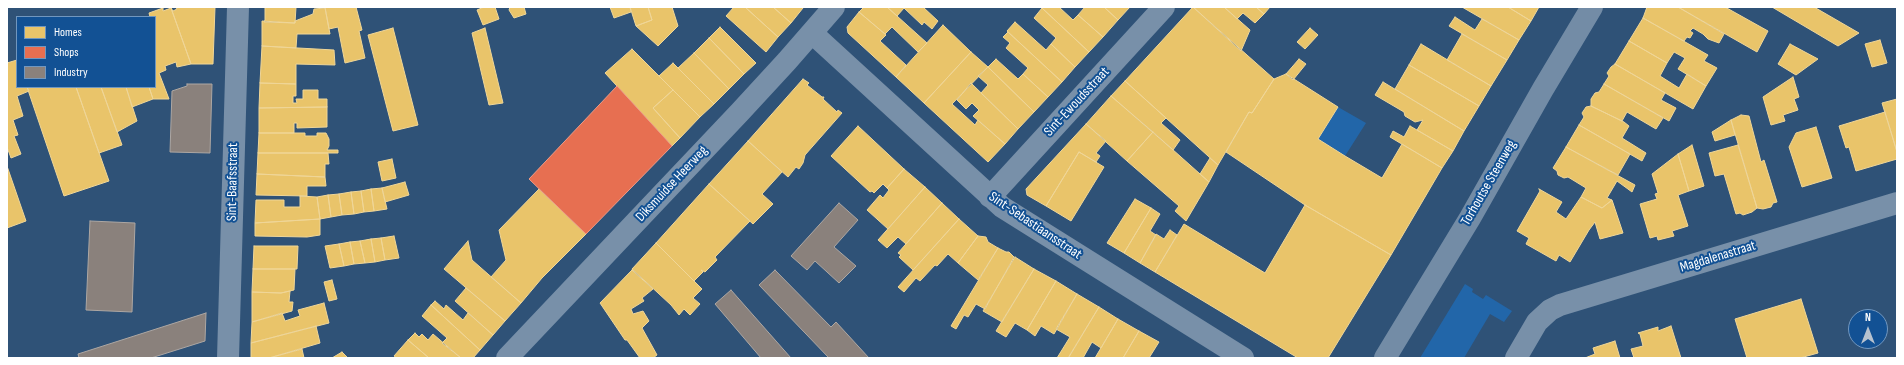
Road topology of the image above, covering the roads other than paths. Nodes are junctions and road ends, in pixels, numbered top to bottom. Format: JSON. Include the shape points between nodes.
{"nodes":[{"id":1,"x":238,"y":7,"type":"edge"},
{"id":2,"x":834,"y":7,"type":"edge"},
{"id":3,"x":1164,"y":7,"type":"edge"},
{"id":4,"x":1592,"y":7,"type":"edge"},
{"id":5,"x":812,"y":33,"type":"junction"},
{"id":6,"x":990,"y":197,"type":"junction"},
{"id":7,"x":1897,"y":203,"type":"edge"},
{"id":8,"x":228,"y":358,"type":"edge"},
{"id":9,"x":507,"y":358,"type":"edge"},
{"id":10,"x":1243,"y":358,"type":"edge"},
{"id":11,"x":1386,"y":358,"type":"edge"},
{"id":12,"x":1516,"y":358,"type":"edge"}],
"edges":[{"from":1,"to":8,"type":"street","name":"Sint-Baafsstraat"},
{"from":2,"to":5,"type":"street","name":"Diksmuidse Heerweg"},
{"from":3,"to":6,"type":"street","name":"Sint-Ewoudsstraat"},
{"from":4,"to":11,"type":"main road","name":"Torhoutse Steenweg"},
{"from":5,"to":6,"type":"street","name":"Sint-Sebastiaansstraat"},
{"from":5,"to":9,"type":"street","name":"Diksmuidse Heerweg"},
{"from":6,"to":10,"type":"street","name":"Sint-Sebastiaansstraat","via":[[1009,212]]},
{"from":7,"to":12,"type":"street","name":"Magdalenastraat","via":[[1560,305],[1542,316]]}]}
